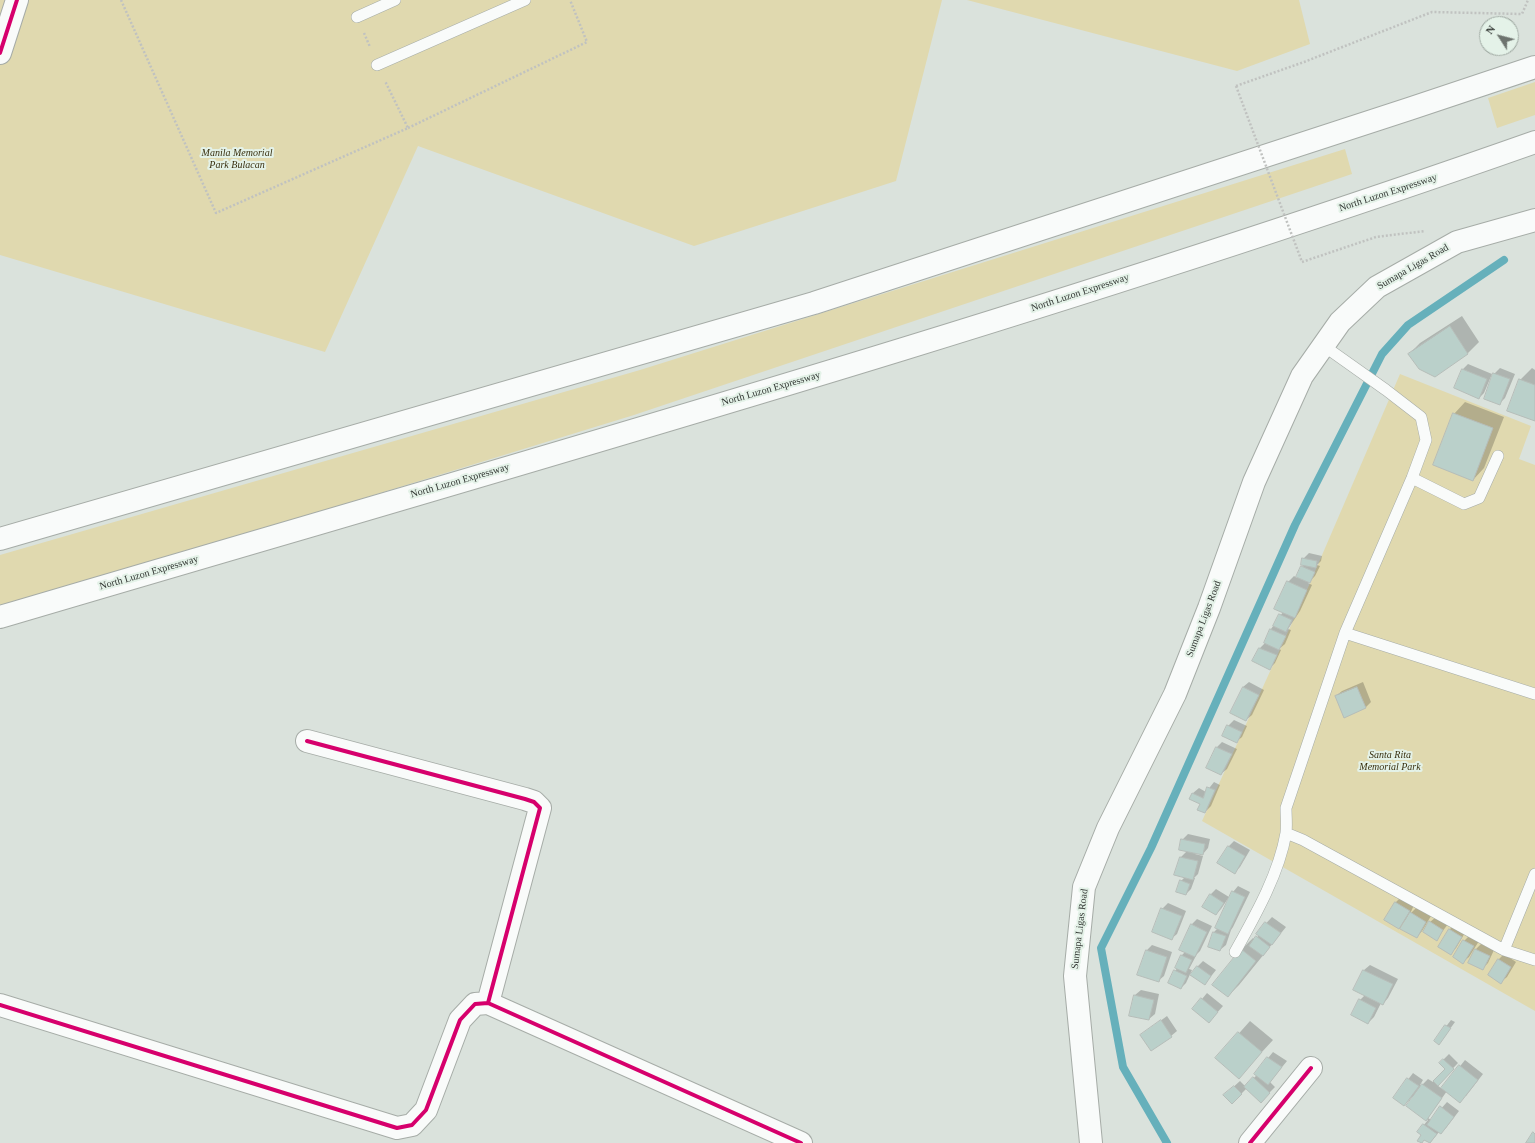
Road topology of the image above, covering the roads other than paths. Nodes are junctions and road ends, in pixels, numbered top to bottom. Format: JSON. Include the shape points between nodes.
{"nodes":[{"id":1,"x":17,"y":0,"type":"edge"},
{"id":2,"x":395,"y":0,"type":"edge"},
{"id":3,"x":525,"y":0,"type":"edge"},
{"id":4,"x":357,"y":17,"type":"dead end"},
{"id":5,"x":0,"y":53,"type":"edge"},
{"id":6,"x":378,"y":65,"type":"road end"},
{"id":7,"x":1535,"y":67,"type":"edge"},
{"id":8,"x":1535,"y":142,"type":"edge"},
{"id":9,"x":1535,"y":220,"type":"edge"},
{"id":10,"x":1324,"y":346,"type":"junction"},
{"id":11,"x":1498,"y":456,"type":"dead end"},
{"id":12,"x":1412,"y":478,"type":"junction"},
{"id":13,"x":0,"y":539,"type":"edge"},
{"id":14,"x":0,"y":617,"type":"edge"},
{"id":15,"x":1345,"y":633,"type":"junction"},
{"id":16,"x":1535,"y":694,"type":"edge"},
{"id":17,"x":307,"y":740,"type":"dead end"},
{"id":18,"x":1286,"y":833,"type":"junction"},
{"id":19,"x":1535,"y":874,"type":"edge"},
{"id":20,"x":1504,"y":950,"type":"junction"},
{"id":21,"x":1235,"y":952,"type":"dead end"},
{"id":22,"x":1535,"y":960,"type":"edge"},
{"id":23,"x":488,"y":1003,"type":"junction"},
{"id":24,"x":0,"y":1005,"type":"edge"},
{"id":25,"x":1311,"y":1068,"type":"dead end"},
{"id":26,"x":801,"y":1143,"type":"edge"},
{"id":27,"x":1091,"y":1143,"type":"edge"},
{"id":28,"x":1250,"y":1143,"type":"edge"}],
"edges":[{"from":1,"to":5,"type":"main road"},
{"from":2,"to":4,"type":"lane"},
{"from":3,"to":6,"type":"lane"},
{"from":7,"to":13,"type":"main road","via":[[814,303]]},
{"from":8,"to":14,"type":"main road","name":"North Luzon Expressway","via":[[1212,251],[837,370]]},
{"from":9,"to":10,"type":"main road","name":"Sumapa Ligas Road","via":[[1458,242],[1377,287],[1340,322]]},
{"from":10,"to":12,"type":"lane","via":[[1421,417],[1426,440]]},
{"from":10,"to":27,"type":"main road","name":"Sumapa Ligas Road","via":[[1302,376],[1254,482],[1175,694],[1108,828],[1084,887],[1075,976]]},
{"from":11,"to":12,"type":"lane","via":[[1479,498],[1464,504]]},
{"from":12,"to":15,"type":"lane"},
{"from":15,"to":16,"type":"lane"},
{"from":15,"to":18,"type":"lane","via":[[1286,808]]},
{"from":17,"to":23,"type":"main road","via":[[525,799],[534,802],[540,808]]},
{"from":18,"to":20,"type":"lane"},
{"from":18,"to":21,"type":"lane","via":[[1278,864],[1256,914]]},
{"from":19,"to":20,"type":"lane"},
{"from":20,"to":22,"type":"lane"},
{"from":23,"to":24,"type":"main road","via":[[475,1004],[460,1020],[426,1110],[412,1125],[397,1128]]},
{"from":23,"to":26,"type":"main road"},
{"from":25,"to":28,"type":"main road"}]}
